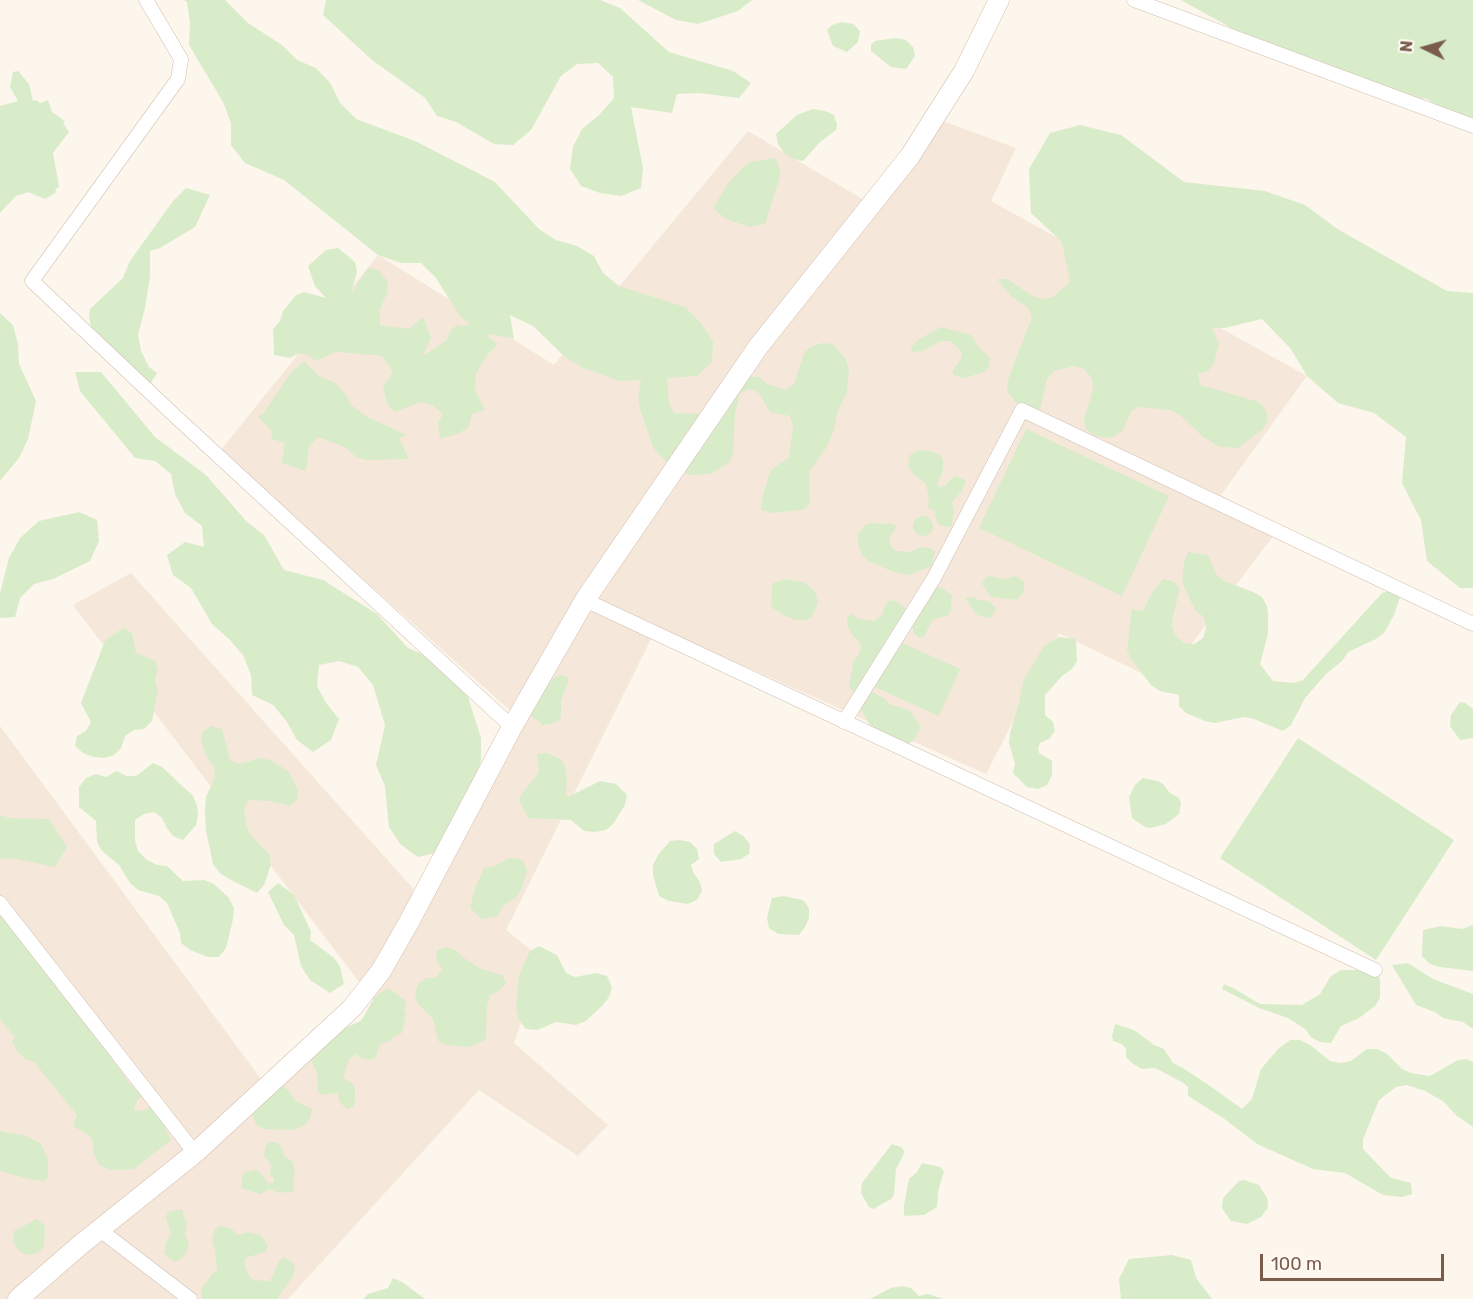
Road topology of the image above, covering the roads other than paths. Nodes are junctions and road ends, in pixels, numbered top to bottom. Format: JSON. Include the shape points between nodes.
{"nodes":[{"id":1,"x":146,"y":0,"type":"edge"},
{"id":2,"x":999,"y":0,"type":"edge"},
{"id":3,"x":1134,"y":0,"type":"edge"},
{"id":4,"x":1473,"y":126,"type":"edge"},
{"id":5,"x":585,"y":600,"type":"junction"},
{"id":6,"x":1473,"y":624,"type":"edge"},
{"id":7,"x":844,"y":722,"type":"junction"},
{"id":8,"x":512,"y":726,"type":"junction"},
{"id":9,"x":0,"y":903,"type":"edge"},
{"id":10,"x":1375,"y":970,"type":"dead end"},
{"id":11,"x":195,"y":1153,"type":"junction"},
{"id":12,"x":100,"y":1230,"type":"junction"},
{"id":13,"x":18,"y":1299,"type":"edge"},
{"id":14,"x":190,"y":1299,"type":"edge"}],
"edges":[{"from":1,"to":8,"type":"street","via":[[181,59],[178,79],[32,281]]},
{"from":2,"to":5,"type":"street","via":[[964,71],[910,156],[758,347]]},
{"from":3,"to":4,"type":"street"},
{"from":5,"to":7,"type":"street"},
{"from":5,"to":8,"type":"street"},
{"from":6,"to":7,"type":"street","via":[[1022,410],[934,578]]},
{"from":7,"to":10,"type":"street"},
{"from":8,"to":11,"type":"street","via":[[381,971],[352,1008]]},
{"from":9,"to":11,"type":"street"},
{"from":11,"to":12,"type":"street"},
{"from":12,"to":13,"type":"street"},
{"from":12,"to":14,"type":"street"}]}
